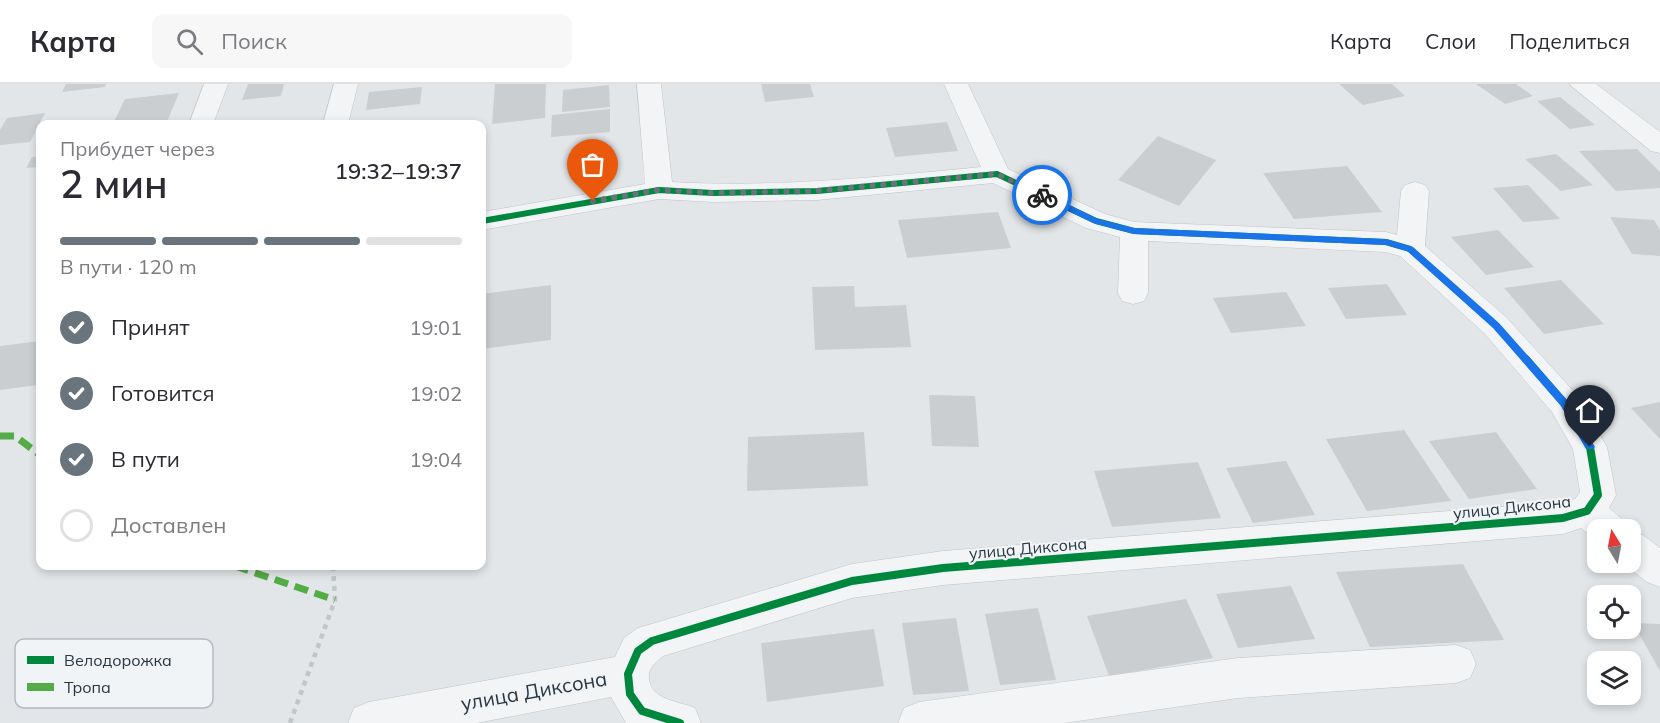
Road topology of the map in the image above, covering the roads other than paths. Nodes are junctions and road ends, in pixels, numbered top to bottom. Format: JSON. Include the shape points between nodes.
{"nodes":[{"id":1,"x":216,"y":84,"type":"edge"},
{"id":2,"x":346,"y":84,"type":"edge"},
{"id":3,"x":649,"y":84,"type":"edge"},
{"id":4,"x":956,"y":84,"type":"edge"},
{"id":5,"x":1581,"y":84,"type":"edge"},
{"id":6,"x":202,"y":120,"type":"edge"},
{"id":7,"x":337,"y":120,"type":"edge"},
{"id":8,"x":1660,"y":145,"type":"edge"},
{"id":9,"x":997,"y":174,"type":"junction"},
{"id":10,"x":659,"y":190,"type":"junction"},
{"id":11,"x":1415,"y":191,"type":"dead end"},
{"id":12,"x":486,"y":220,"type":"edge"},
{"id":13,"x":1134,"y":231,"type":"junction"},
{"id":14,"x":1410,"y":249,"type":"junction"},
{"id":15,"x":1133,"y":293,"type":"dead end"},
{"id":16,"x":1587,"y":519,"type":"edge"},
{"id":17,"x":1598,"y":519,"type":"edge"},
{"id":18,"x":1641,"y":555,"type":"edge"},
{"id":19,"x":1660,"y":570,"type":"edge"},
{"id":20,"x":1456,"y":664,"type":"dead end"},
{"id":21,"x":628,"y":675,"type":"junction"},
{"id":22,"x":369,"y":723,"type":"edge"},
{"id":23,"x":680,"y":723,"type":"edge"},
{"id":24,"x":919,"y":723,"type":"edge"}],
"edges":[{"from":1,"to":6,"type":"street"},
{"from":2,"to":7,"type":"street"},
{"from":3,"to":10,"type":"street"},
{"from":4,"to":9,"type":"street"},
{"from":5,"to":8,"type":"street"},
{"from":9,"to":10,"type":"street","via":[[817,191]]},
{"from":9,"to":13,"type":"street","name":"улица Диксона","via":[[1095,221]]},
{"from":10,"to":12,"type":"street"},
{"from":11,"to":14,"type":"street"},
{"from":13,"to":14,"type":"street","name":"улица Диксона","via":[[1386,242]]},
{"from":13,"to":15,"type":"street"},
{"from":14,"to":17,"type":"street","name":"улица Диксона","via":[[1496,326],[1564,403],[1590,447]]},
{"from":16,"to":21,"type":"street","name":"улица Диксона","via":[[1563,518],[944,568],[852,581],[652,641],[638,651]]},
{"from":18,"to":19,"type":"street"},
{"from":20,"to":24,"type":"street","via":[[1238,678]]},
{"from":21,"to":22,"type":"street","name":"улица Диксона"},
{"from":21,"to":23,"type":"street","name":"улица Диксона","via":[[630,694],[642,711]]}]}
